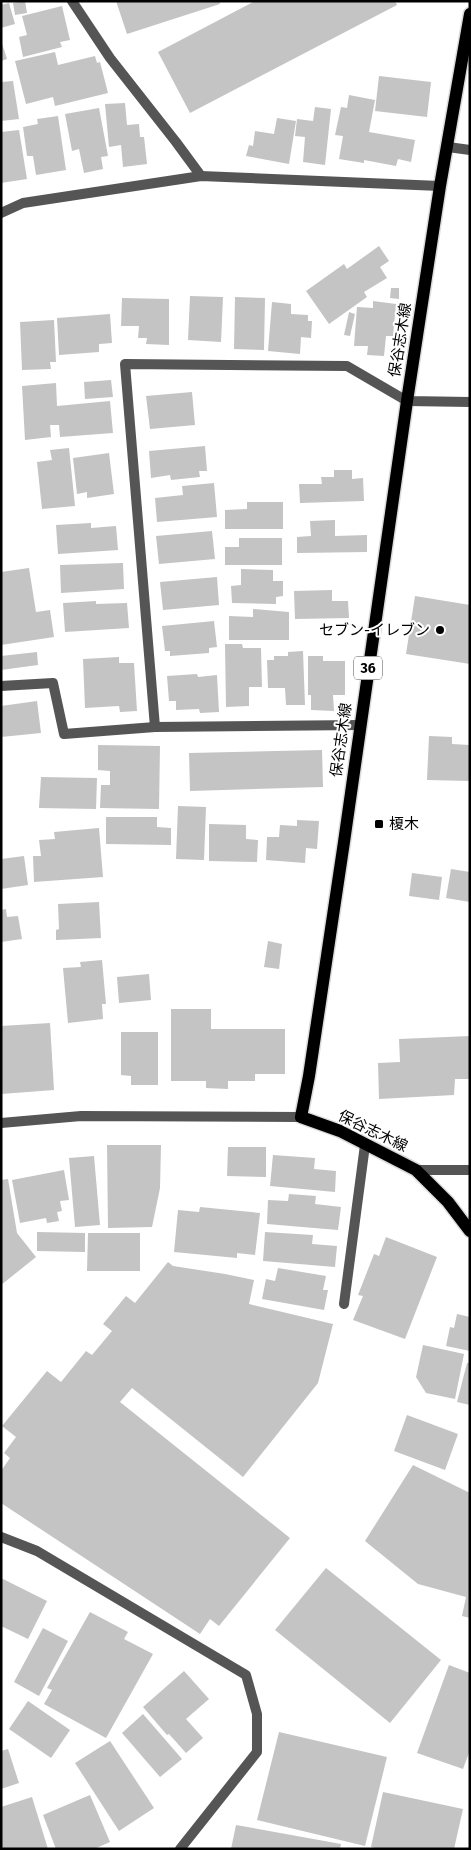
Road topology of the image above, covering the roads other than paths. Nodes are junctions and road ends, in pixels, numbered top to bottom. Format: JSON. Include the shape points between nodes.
{"nodes":[{"id":1,"x":72,"y":1,"type":"edge"},
{"id":2,"x":470,"y":14,"type":"edge"},
{"id":3,"x":448,"y":147,"type":"junction"},
{"id":4,"x":470,"y":150,"type":"edge"},
{"id":5,"x":201,"y":176,"type":"junction"},
{"id":6,"x":440,"y":186,"type":"junction"},
{"id":7,"x":1,"y":213,"type":"edge"},
{"id":8,"x":407,"y":401,"type":"junction"},
{"id":9,"x":470,"y":402,"type":"edge"},
{"id":10,"x":1,"y":686,"type":"edge"},
{"id":11,"x":360,"y":725,"type":"junction"},
{"id":12,"x":155,"y":727,"type":"junction"},
{"id":13,"x":301,"y":1117,"type":"junction"},
{"id":14,"x":1,"y":1123,"type":"edge"},
{"id":15,"x":365,"y":1144,"type":"junction"},
{"id":16,"x":416,"y":1170,"type":"junction"},
{"id":17,"x":470,"y":1170,"type":"edge"},
{"id":18,"x":470,"y":1231,"type":"edge"},
{"id":19,"x":344,"y":1304,"type":"dead end"},
{"id":20,"x":1,"y":1537,"type":"edge"},
{"id":21,"x":180,"y":1849,"type":"edge"}],
"edges":[{"from":1,"to":5,"type":"street","via":[[110,58]]},
{"from":2,"to":3,"type":"main road","name":"保谷志木線","number":"36"},
{"from":3,"to":4,"type":"street"},
{"from":3,"to":6,"type":"main road","name":"保谷志木線","number":"36"},
{"from":5,"to":6,"type":"street"},
{"from":5,"to":7,"type":"street","via":[[23,203]]},
{"from":6,"to":8,"type":"main road","name":"保谷志木線","number":"36"},
{"from":8,"to":9,"type":"street"},
{"from":8,"to":11,"type":"main road","name":"保谷志木線","number":"36"},
{"from":8,"to":12,"type":"street","via":[[347,366],[125,364]]},
{"from":10,"to":12,"type":"street","via":[[54,682],[64,734]]},
{"from":11,"to":12,"type":"street"},
{"from":11,"to":13,"type":"main road","name":"保谷志木線","number":"36"},
{"from":13,"to":14,"type":"street","via":[[81,1116]]},
{"from":13,"to":15,"type":"main road","name":"保谷志木線"},
{"from":15,"to":16,"type":"main road","name":"保谷志木線"},
{"from":15,"to":19,"type":"street"},
{"from":16,"to":17,"type":"street"},
{"from":16,"to":18,"type":"main road","name":"保谷志木線","via":[[448,1202]]},
{"from":20,"to":21,"type":"street","via":[[37,1551],[246,1675],[257,1714],[257,1752]]}]}
